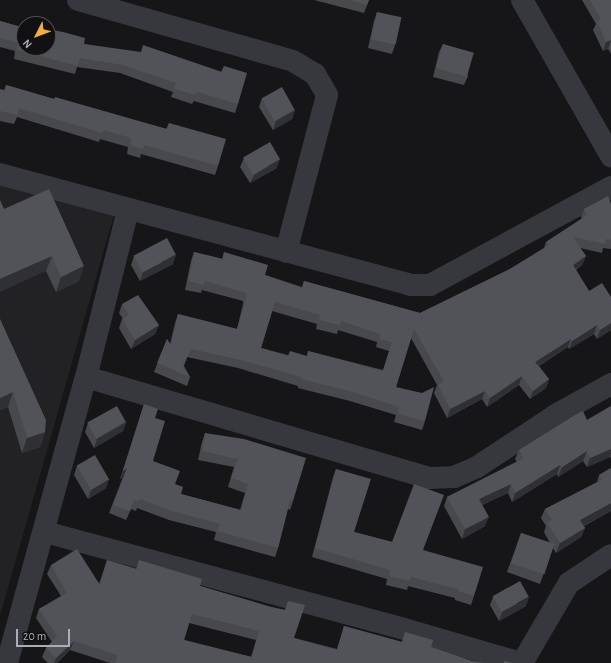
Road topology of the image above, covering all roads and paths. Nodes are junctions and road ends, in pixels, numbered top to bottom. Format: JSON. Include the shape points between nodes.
{"nodes":[{"id":1,"x":78,"y":0,"type":"edge"},
{"id":2,"x":522,"y":0,"type":"edge"},
{"id":3,"x":611,"y":156,"type":"edge"},
{"id":4,"x":0,"y":174,"type":"edge"},
{"id":5,"x":611,"y":187,"type":"edge"},
{"id":6,"x":128,"y":210,"type":"junction"},
{"id":7,"x":286,"y":252,"type":"junction"},
{"id":8,"x":86,"y":377,"type":"junction"},
{"id":9,"x":611,"y":384,"type":"edge"},
{"id":10,"x":45,"y":532,"type":"junction"},
{"id":11,"x":611,"y":555,"type":"edge"},
{"id":12,"x":7,"y":663,"type":"edge"},
{"id":13,"x":522,"y":663,"type":"edge"}],
"edges":[{"from":1,"to":7,"type":"street","via":[[293,61],[315,74],[327,95]]},
{"from":2,"to":3,"type":"street"},
{"from":4,"to":6,"type":"street"},
{"from":5,"to":7,"type":"street","via":[[430,285],[411,285]]},
{"from":6,"to":7,"type":"street"},
{"from":6,"to":8,"type":"street"},
{"from":8,"to":9,"type":"street","via":[[429,478],[454,477],[477,467],[559,413]]},
{"from":8,"to":10,"type":"street"},
{"from":10,"to":12,"type":"street"},
{"from":10,"to":13,"type":"street"},
{"from":11,"to":13,"type":"street","via":[[569,583]]}]}
